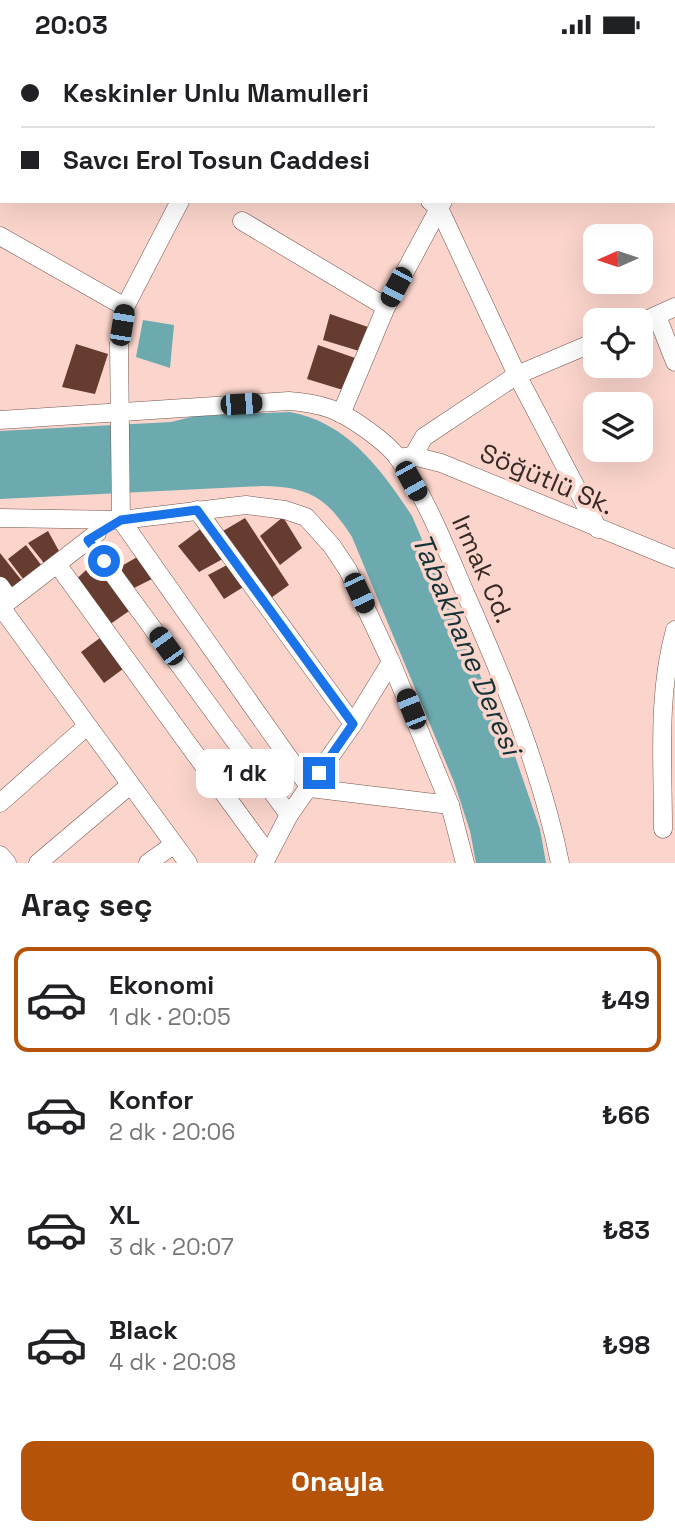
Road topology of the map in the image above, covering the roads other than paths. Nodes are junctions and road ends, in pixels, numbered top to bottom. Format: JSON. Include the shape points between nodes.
{"nodes":[{"id":1,"x":179,"y":203,"type":"edge"},
{"id":2,"x":437,"y":203,"type":"edge"},
{"id":3,"x":242,"y":221,"type":"dead end"},
{"id":4,"x":0,"y":236,"type":"edge"},
{"id":5,"x":125,"y":307,"type":"junction"},
{"id":6,"x":386,"y":307,"type":"junction"},
{"id":7,"x":675,"y":307,"type":"edge"},
{"id":8,"x":653,"y":317,"type":"edge"},
{"id":9,"x":653,"y":326,"type":"edge"},
{"id":10,"x":583,"y":347,"type":"edge"},
{"id":11,"x":675,"y":362,"type":"edge"},
{"id":12,"x":517,"y":375,"type":"junction"},
{"id":13,"x":341,"y":414,"type":"junction"},
{"id":14,"x":119,"y":417,"type":"junction"},
{"id":15,"x":0,"y":421,"type":"edge"},
{"id":16,"x":406,"y":457,"type":"junction"},
{"id":17,"x":197,"y":510,"type":"junction"},
{"id":18,"x":121,"y":512,"type":"junction"},
{"id":19,"x":0,"y":518,"type":"edge"},
{"id":20,"x":598,"y":529,"type":"junction"},
{"id":21,"x":88,"y":540,"type":"junction"},
{"id":22,"x":675,"y":559,"type":"edge"},
{"id":23,"x":57,"y":564,"type":"junction"},
{"id":24,"x":3,"y":600,"type":"edge"},
{"id":25,"x":675,"y":630,"type":"edge"},
{"id":26,"x":391,"y":662,"type":"junction"},
{"id":27,"x":353,"y":724,"type":"junction"},
{"id":28,"x":87,"y":726,"type":"junction"},
{"id":29,"x":130,"y":785,"type":"junction"},
{"id":30,"x":310,"y":788,"type":"junction"},
{"id":31,"x":0,"y":803,"type":"edge"},
{"id":32,"x":450,"y":805,"type":"junction"},
{"id":33,"x":289,"y":815,"type":"junction"},
{"id":34,"x":663,"y":829,"type":"dead end"},
{"id":35,"x":0,"y":855,"type":"edge"},
{"id":36,"x":178,"y":855,"type":"edge"},
{"id":37,"x":266,"y":858,"type":"edge"},
{"id":38,"x":7,"y":863,"type":"edge"},
{"id":39,"x":38,"y":863,"type":"edge"},
{"id":40,"x":148,"y":863,"type":"edge"},
{"id":41,"x":465,"y":863,"type":"edge"},
{"id":42,"x":560,"y":863,"type":"edge"}],
"edges":[{"from":1,"to":5,"type":"street"},
{"from":2,"to":6,"type":"street"},
{"from":2,"to":12,"type":"street"},
{"from":3,"to":6,"type":"street"},
{"from":4,"to":5,"type":"street"},
{"from":5,"to":14,"type":"street","via":[[119,344]]},
{"from":6,"to":13,"type":"street"},
{"from":7,"to":8,"type":"street"},
{"from":9,"to":11,"type":"street"},
{"from":10,"to":12,"type":"street"},
{"from":12,"to":16,"type":"street","via":[[424,437]]},
{"from":12,"to":20,"type":"street"},
{"from":13,"to":14,"type":"street","name":"Irmak Cd.","via":[[317,404],[289,401]]},
{"from":13,"to":16,"type":"street","name":"Irmak Cd."},
{"from":14,"to":15,"type":"street","name":"Irmak Cd."},
{"from":14,"to":18,"type":"street"},
{"from":16,"to":20,"type":"street","name":"Söğütlü Sk.","via":[[441,463]]},
{"from":16,"to":42,"type":"street","name":"Irmak Cd.","via":[[492,654],[551,819]]},
{"from":17,"to":18,"type":"street"},
{"from":17,"to":26,"type":"street","via":[[246,505],[306,517],[348,570]]},
{"from":17,"to":27,"type":"street"},
{"from":18,"to":19,"type":"street"},
{"from":18,"to":21,"type":"street"},
{"from":18,"to":30,"type":"street"},
{"from":20,"to":22,"type":"street","name":"Söğütlü Sk."},
{"from":21,"to":23,"type":"street"},
{"from":21,"to":33,"type":"street"},
{"from":23,"to":24,"type":"street"},
{"from":23,"to":37,"type":"street"},
{"from":24,"to":28,"type":"street"},
{"from":25,"to":34,"type":"street","via":[[662,707]]},
{"from":26,"to":27,"type":"street"},
{"from":26,"to":32,"type":"street"},
{"from":27,"to":30,"type":"street"},
{"from":28,"to":29,"type":"street"},
{"from":28,"to":31,"type":"street"},
{"from":29,"to":36,"type":"street"},
{"from":29,"to":39,"type":"street"},
{"from":30,"to":32,"type":"street"},
{"from":30,"to":33,"type":"street"},
{"from":32,"to":41,"type":"street"},
{"from":33,"to":37,"type":"street"},
{"from":35,"to":38,"type":"street"},
{"from":36,"to":40,"type":"street"}]}
